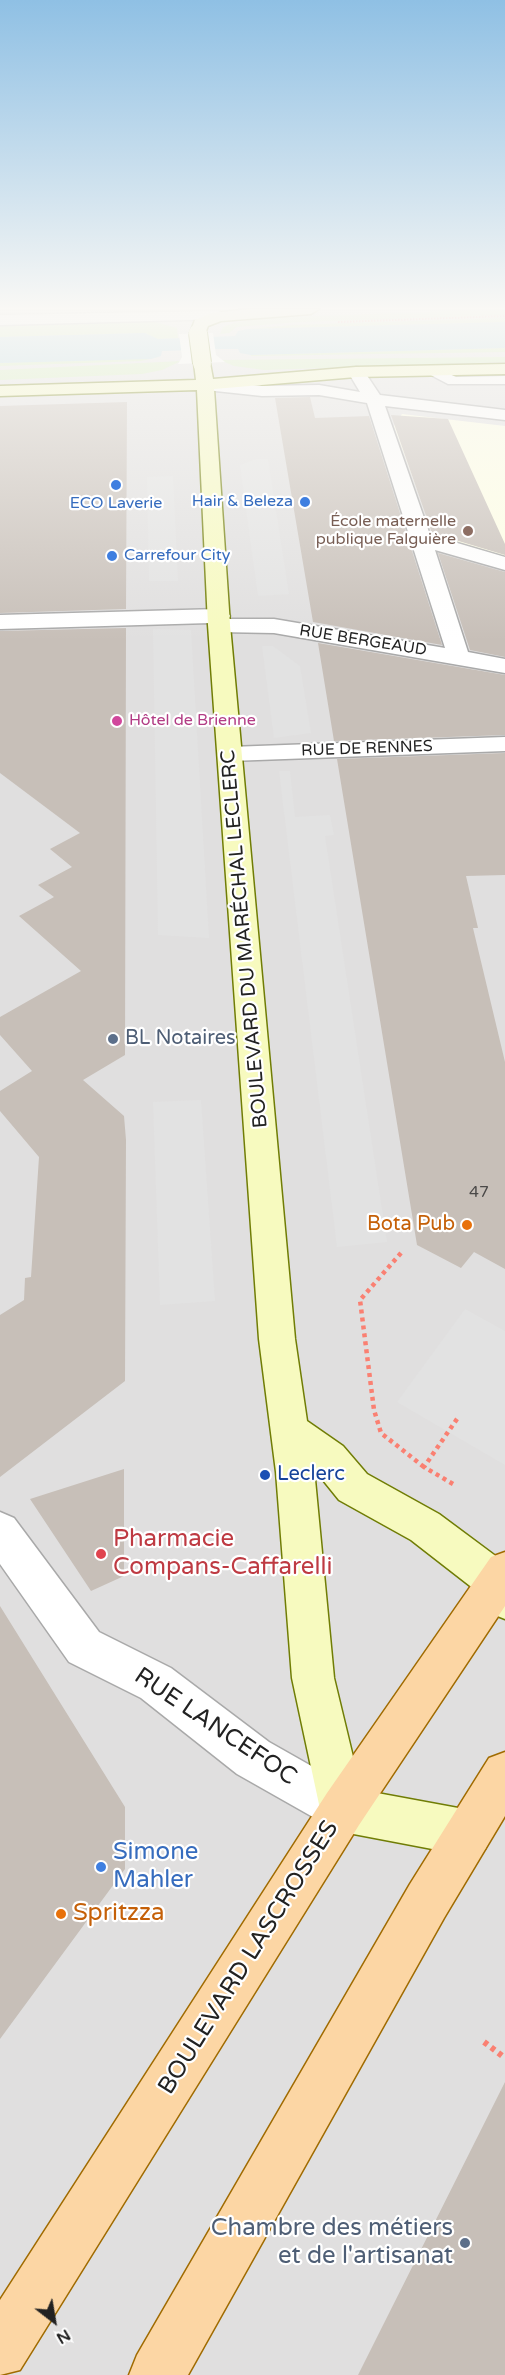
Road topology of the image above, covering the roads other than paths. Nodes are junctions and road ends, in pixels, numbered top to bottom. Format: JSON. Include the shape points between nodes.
{"nodes":[{"id":1,"x":208,"y":420,"type":"edge"},
{"id":2,"x":381,"y":420,"type":"edge"},
{"id":3,"x":420,"y":539,"type":"junction"},
{"id":4,"x":505,"y":564,"type":"edge"},
{"id":5,"x":219,"y":620,"type":"junction"},
{"id":6,"x":0,"y":622,"type":"edge"},
{"id":7,"x":458,"y":657,"type":"junction"},
{"id":8,"x":505,"y":666,"type":"edge"},
{"id":9,"x":505,"y":744,"type":"edge"},
{"id":10,"x":230,"y":754,"type":"junction"},
{"id":11,"x":291,"y":1431,"type":"junction"},
{"id":12,"x":0,"y":1531,"type":"edge"},
{"id":13,"x":502,"y":1584,"type":"edge"},
{"id":14,"x":505,"y":1774,"type":"edge"},
{"id":15,"x":343,"y":1809,"type":"junction"},
{"id":16,"x":470,"y":1833,"type":"junction"},
{"id":17,"x":0,"y":2350,"type":"edge"},
{"id":18,"x":157,"y":2375,"type":"edge"}],
"edges":[{"from":1,"to":5,"type":"main road","name":"BOULEVARD DU MARÉCHAL LECLERC"},
{"from":2,"to":3,"type":"street"},
{"from":3,"to":4,"type":"street"},
{"from":3,"to":7,"type":"street"},
{"from":5,"to":6,"type":"street","name":"RUE BERGEAUD"},
{"from":5,"to":7,"type":"street","name":"RUE BERGEAUD"},
{"from":5,"to":10,"type":"main road","name":"BOULEVARD DU MARÉCHAL LECLERC"},
{"from":7,"to":8,"type":"street","name":"RUE BERGEAUD"},
{"from":9,"to":10,"type":"street","name":"RUE DE RENNES"},
{"from":10,"to":11,"type":"main road","name":"BOULEVARD DU MARÉCHAL LECLERC","via":[[277,1339]]},
{"from":11,"to":13,"type":"main road","via":[[329,1458],[353,1487],[425,1527]]},
{"from":11,"to":15,"type":"main road","name":"BOULEVARD DU MARÉCHAL LECLERC","via":[[313,1678]]},
{"from":12,"to":15,"type":"street","name":"RUE LANCEFOC","via":[[84,1647],[156,1683],[253,1758]]},
{"from":13,"to":15,"type":"main road","name":"BOULEVARD LASCROSSES"},
{"from":14,"to":16,"type":"main road"},
{"from":15,"to":16,"type":"main road"},
{"from":15,"to":17,"type":"main road","name":"BOULEVARD LASCROSSES"},
{"from":16,"to":18,"type":"main road","via":[[427,1901]]}]}
